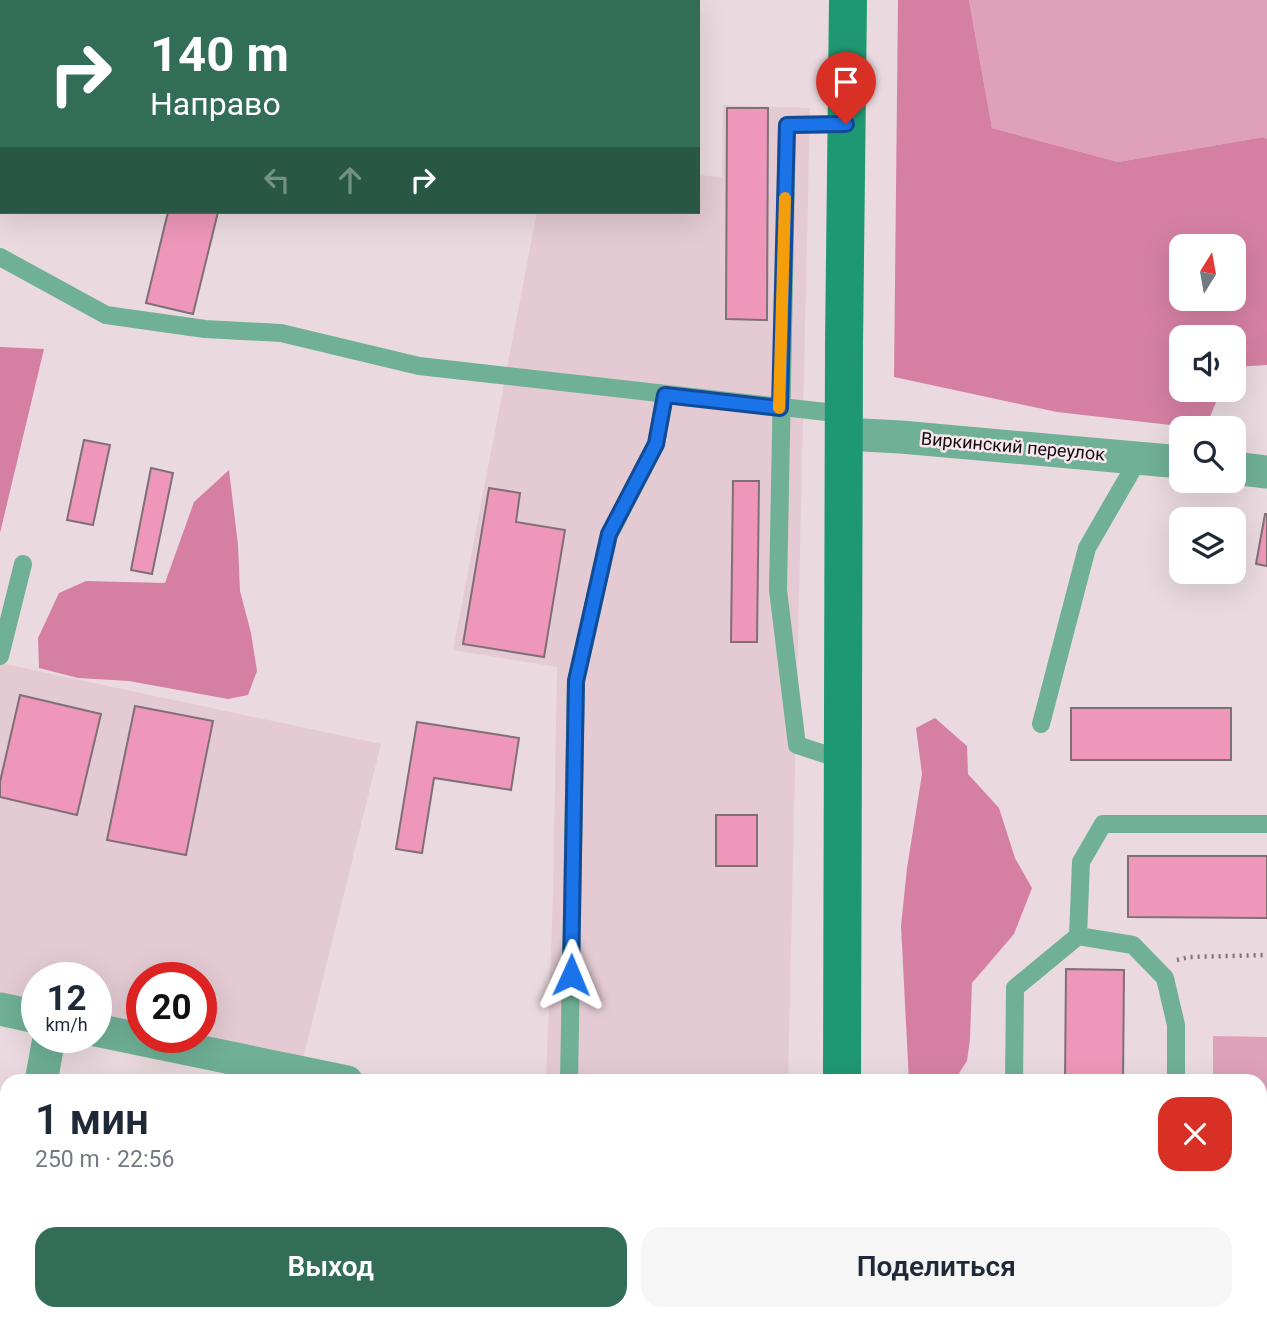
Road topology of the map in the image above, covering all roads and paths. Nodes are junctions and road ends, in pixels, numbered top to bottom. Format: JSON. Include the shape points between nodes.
{"nodes":[{"id":1,"x":848,"y":0,"type":"edge"},
{"id":2,"x":846,"y":124,"type":"junction"},
{"id":3,"x":0,"y":257,"type":"edge"},
{"id":4,"x":665,"y":395,"type":"junction"},
{"id":5,"x":780,"y":408,"type":"junction"},
{"id":6,"x":844,"y":424,"type":"junction"},
{"id":7,"x":1139,"y":457,"type":"junction"},
{"id":8,"x":1169,"y":461,"type":"edge"},
{"id":9,"x":1246,"y":469,"type":"edge"},
{"id":10,"x":1267,"y":472,"type":"edge"},
{"id":11,"x":23,"y":564,"type":"dead end"},
{"id":12,"x":0,"y":656,"type":"edge"},
{"id":13,"x":1041,"y":724,"type":"dead end"},
{"id":14,"x":843,"y":760,"type":"junction"},
{"id":15,"x":1267,"y":824,"type":"edge"},
{"id":16,"x":1078,"y":936,"type":"junction"},
{"id":17,"x":1267,"y":955,"type":"edge"},
{"id":18,"x":1154,"y":967,"type":"junction"},
{"id":19,"x":0,"y":1009,"type":"edge"},
{"id":20,"x":21,"y":1014,"type":"edge"},
{"id":21,"x":112,"y":1033,"type":"edge"},
{"id":22,"x":46,"y":1053,"type":"edge"},
{"id":23,"x":42,"y":1074,"type":"edge"},
{"id":24,"x":308,"y":1074,"type":"edge"},
{"id":25,"x":569,"y":1074,"type":"edge"},
{"id":26,"x":842,"y":1074,"type":"edge"},
{"id":27,"x":1014,"y":1074,"type":"edge"},
{"id":28,"x":1176,"y":1074,"type":"edge"}],
"edges":[{"from":1,"to":2,"type":"main road"},
{"from":2,"to":5,"type":"lane","via":[[787,125]]},
{"from":2,"to":6,"type":"main road"},
{"from":3,"to":4,"type":"lane","via":[[106,315],[205,329],[281,333],[419,366]]},
{"from":4,"to":5,"type":"lane"},
{"from":4,"to":25,"type":"lane","via":[[656,444],[609,534],[576,681]]},
{"from":5,"to":6,"type":"lane"},
{"from":5,"to":14,"type":"lane","via":[[778,590],[797,745]]},
{"from":6,"to":7,"type":"street","name":"Виркинский переулок","via":[[901,437]]},
{"from":6,"to":14,"type":"main road"},
{"from":7,"to":8,"type":"street","name":"Виркинский переулок"},
{"from":7,"to":13,"type":"lane","via":[[1087,548]]},
{"from":9,"to":10,"type":"street"},
{"from":11,"to":12,"type":"lane"},
{"from":14,"to":26,"type":"main road"},
{"from":15,"to":16,"type":"lane","via":[[1103,824],[1081,862]]},
{"from":16,"to":18,"type":"lane","via":[[1133,944]]},
{"from":16,"to":27,"type":"lane","via":[[1015,988]]},
{"from":17,"to":18,"type":"path","via":[[1189,957]]},
{"from":18,"to":28,"type":"lane","via":[[1165,978],[1176,1025]]},
{"from":19,"to":20,"type":"street"},
{"from":21,"to":24,"type":"street"},
{"from":22,"to":23,"type":"street"}]}
